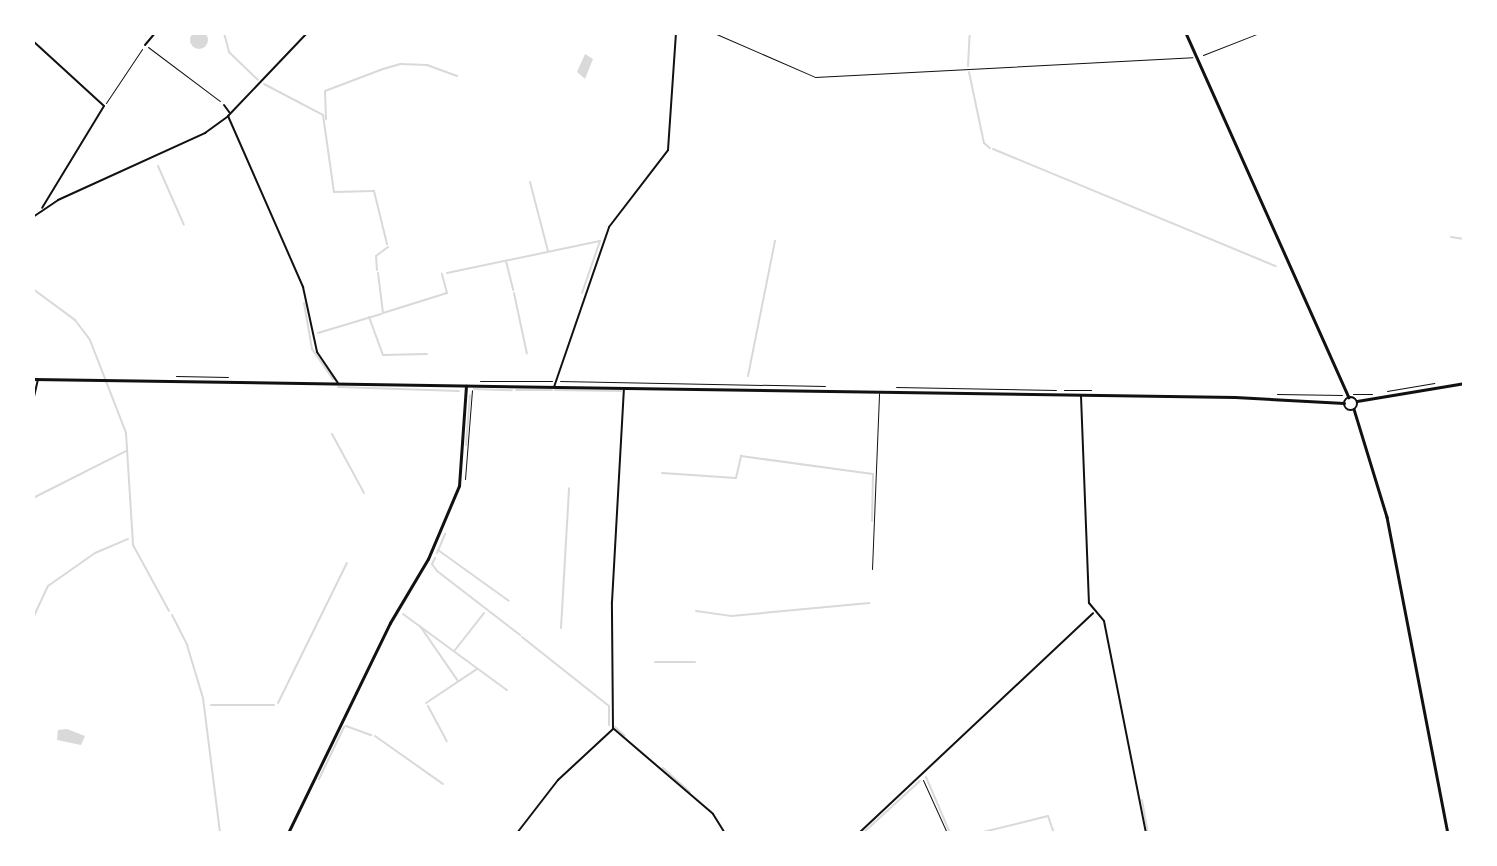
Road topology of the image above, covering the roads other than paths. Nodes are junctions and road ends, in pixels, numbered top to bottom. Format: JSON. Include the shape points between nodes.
{"nodes":[{"id":1,"x":155,"y":33,"type":"edge"},
{"id":2,"x":307,"y":33,"type":"edge"},
{"id":3,"x":676,"y":33,"type":"edge"},
{"id":4,"x":1186,"y":33,"type":"edge"},
{"id":5,"x":33,"y":41,"type":"edge"},
{"id":6,"x":145,"y":45,"type":"road end"},
{"id":7,"x":224,"y":105,"type":"road end"},
{"id":8,"x":229,"y":114,"type":"junction"},
{"id":9,"x":41,"y":210,"type":"junction"},
{"id":10,"x":33,"y":217,"type":"edge"},
{"id":11,"x":36,"y":379,"type":"edge"},
{"id":12,"x":1464,"y":383,"type":"edge"},
{"id":13,"x":338,"y":384,"type":"junction"},
{"id":14,"x":466,"y":386,"type":"junction"},
{"id":15,"x":554,"y":387,"type":"junction"},
{"id":16,"x":624,"y":388,"type":"junction"},
{"id":17,"x":879,"y":392,"type":"junction"},
{"id":18,"x":1081,"y":395,"type":"junction"},
{"id":19,"x":1347,"y":395,"type":"junction"},
{"id":20,"x":33,"y":401,"type":"edge"},
{"id":21,"x":1357,"y":401,"type":"junction"},
{"id":22,"x":1344,"y":403,"type":"junction"},
{"id":23,"x":1354,"y":410,"type":"junction"},
{"id":24,"x":872,"y":569,"type":"dead end"},
{"id":25,"x":1093,"y":612,"type":"junction"},
{"id":26,"x":613,"y":729,"type":"junction"},
{"id":27,"x":288,"y":833,"type":"edge"},
{"id":28,"x":517,"y":833,"type":"edge"},
{"id":29,"x":725,"y":833,"type":"edge"},
{"id":30,"x":859,"y":833,"type":"edge"},
{"id":31,"x":1146,"y":833,"type":"edge"},
{"id":32,"x":1448,"y":833,"type":"edge"}],
"edges":[{"from":1,"to":6,"type":"street"},
{"from":2,"to":8,"type":"street"},
{"from":3,"to":15,"type":"street","via":[[668,150],[610,227]]},
{"from":4,"to":19,"type":"main road"},
{"from":5,"to":9,"type":"street","via":[[104,106]]},
{"from":7,"to":8,"type":"street"},
{"from":8,"to":9,"type":"street","via":[[196,138]]},
{"from":8,"to":13,"type":"street","via":[[300,278],[317,352]]},
{"from":9,"to":10,"type":"street"},
{"from":11,"to":13,"type":"main road"},
{"from":11,"to":20,"type":"street"},
{"from":12,"to":21,"type":"main road"},
{"from":13,"to":14,"type":"main road"},
{"from":14,"to":15,"type":"main road"},
{"from":14,"to":27,"type":"main road","via":[[459,486],[428,559],[390,623]]},
{"from":15,"to":16,"type":"main road"},
{"from":16,"to":17,"type":"main road"},
{"from":16,"to":26,"type":"street","via":[[612,602]]},
{"from":17,"to":18,"type":"main road"},
{"from":17,"to":24,"type":"lane"},
{"from":18,"to":22,"type":"main road"},
{"from":18,"to":25,"type":"street"},
{"from":19,"to":21,"type":"main road"},
{"from":19,"to":22,"type":"main road"},
{"from":21,"to":23,"type":"main road"},
{"from":22,"to":23,"type":"main road"},
{"from":23,"to":32,"type":"main road","via":[[1387,517]]},
{"from":25,"to":30,"type":"street"},
{"from":25,"to":31,"type":"street","via":[[1104,621]]},
{"from":26,"to":28,"type":"street","via":[[558,780]]},
{"from":26,"to":29,"type":"street","via":[[713,814]]}]}
